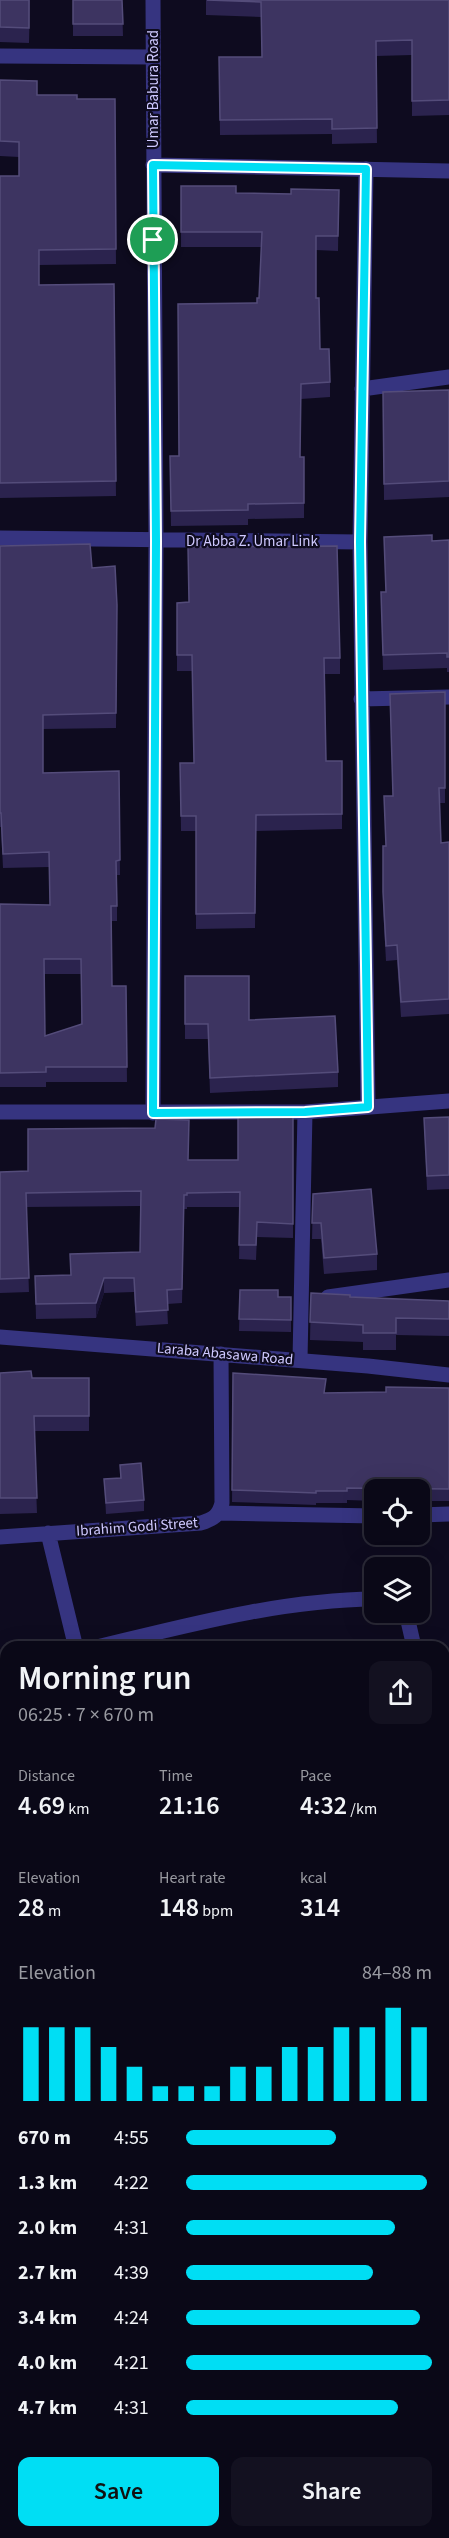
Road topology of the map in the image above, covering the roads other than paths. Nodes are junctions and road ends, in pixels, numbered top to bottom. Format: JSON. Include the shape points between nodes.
{"nodes":[{"id":1,"x":153,"y":0,"type":"edge"},
{"id":2,"x":0,"y":56,"type":"edge"},
{"id":3,"x":153,"y":57,"type":"junction"},
{"id":4,"x":153,"y":165,"type":"junction"},
{"id":5,"x":366,"y":169,"type":"junction"},
{"id":6,"x":449,"y":171,"type":"edge"},
{"id":7,"x":449,"y":377,"type":"edge"},
{"id":8,"x":362,"y":389,"type":"junction"},
{"id":9,"x":0,"y":538,"type":"edge"},
{"id":10,"x":156,"y":541,"type":"junction"},
{"id":11,"x":360,"y":542,"type":"junction"},
{"id":12,"x":449,"y":697,"type":"edge"},
{"id":13,"x":361,"y":699,"type":"junction"},
{"id":14,"x":449,"y":1101,"type":"edge"},
{"id":15,"x":368,"y":1107,"type":"junction"},
{"id":16,"x":0,"y":1112,"type":"edge"},
{"id":17,"x":305,"y":1112,"type":"junction"},
{"id":18,"x":153,"y":1113,"type":"junction"},
{"id":19,"x":449,"y":1280,"type":"edge"},
{"id":20,"x":301,"y":1301,"type":"junction"},
{"id":21,"x":0,"y":1337,"type":"edge"},
{"id":22,"x":221,"y":1354,"type":"junction"},
{"id":23,"x":300,"y":1360,"type":"junction"},
{"id":24,"x":449,"y":1375,"type":"edge"},
{"id":25,"x":220,"y":1513,"type":"junction"},
{"id":26,"x":449,"y":1514,"type":"edge"},
{"id":27,"x":430,"y":1515,"type":"edge"},
{"id":28,"x":364,"y":1516,"type":"edge"},
{"id":29,"x":48,"y":1533,"type":"junction"},
{"id":30,"x":0,"y":1537,"type":"edge"},
{"id":31,"x":364,"y":1599,"type":"edge"},
{"id":32,"x":409,"y":1623,"type":"edge"},
{"id":33,"x":74,"y":1641,"type":"edge"},
{"id":34,"x":122,"y":1641,"type":"edge"},
{"id":35,"x":413,"y":1641,"type":"edge"}],
"edges":[{"from":1,"to":3,"type":"street","name":"Umar Babura Road"},
{"from":2,"to":3,"type":"street"},
{"from":3,"to":4,"type":"street","name":"Umar Babura Road"},
{"from":4,"to":5,"type":"street"},
{"from":4,"to":10,"type":"street","name":"Umar Babura Road"},
{"from":5,"to":6,"type":"street"},
{"from":5,"to":8,"type":"street"},
{"from":7,"to":8,"type":"street"},
{"from":8,"to":11,"type":"street"},
{"from":9,"to":10,"type":"street","name":"Dr Abba Z. Umar Link"},
{"from":10,"to":11,"type":"street","name":"Dr Abba Z. Umar Link"},
{"from":10,"to":18,"type":"street","name":"Umar Babura Road"},
{"from":11,"to":13,"type":"street"},
{"from":12,"to":13,"type":"street"},
{"from":13,"to":15,"type":"street"},
{"from":14,"to":15,"type":"street"},
{"from":15,"to":17,"type":"street"},
{"from":16,"to":18,"type":"street"},
{"from":17,"to":18,"type":"street"},
{"from":17,"to":20,"type":"street"},
{"from":19,"to":20,"type":"street"},
{"from":20,"to":23,"type":"street"},
{"from":21,"to":22,"type":"street","name":"Laraba Abasawa Road"},
{"from":22,"to":23,"type":"street","name":"Laraba Abasawa Road"},
{"from":22,"to":25,"type":"street","name":"Ibrahim Godi Street"},
{"from":23,"to":24,"type":"street","name":"Laraba Abasawa Road"},
{"from":25,"to":28,"type":"street"},
{"from":25,"to":29,"type":"street","name":"Ibrahim Godi Street","via":[[201,1523]]},
{"from":26,"to":27,"type":"street"},
{"from":29,"to":30,"type":"street","name":"Ibrahim Godi Street"},
{"from":29,"to":33,"type":"street"},
{"from":31,"to":34,"type":"street","via":[[327,1600],[234,1614]]},
{"from":32,"to":35,"type":"street"}]}
